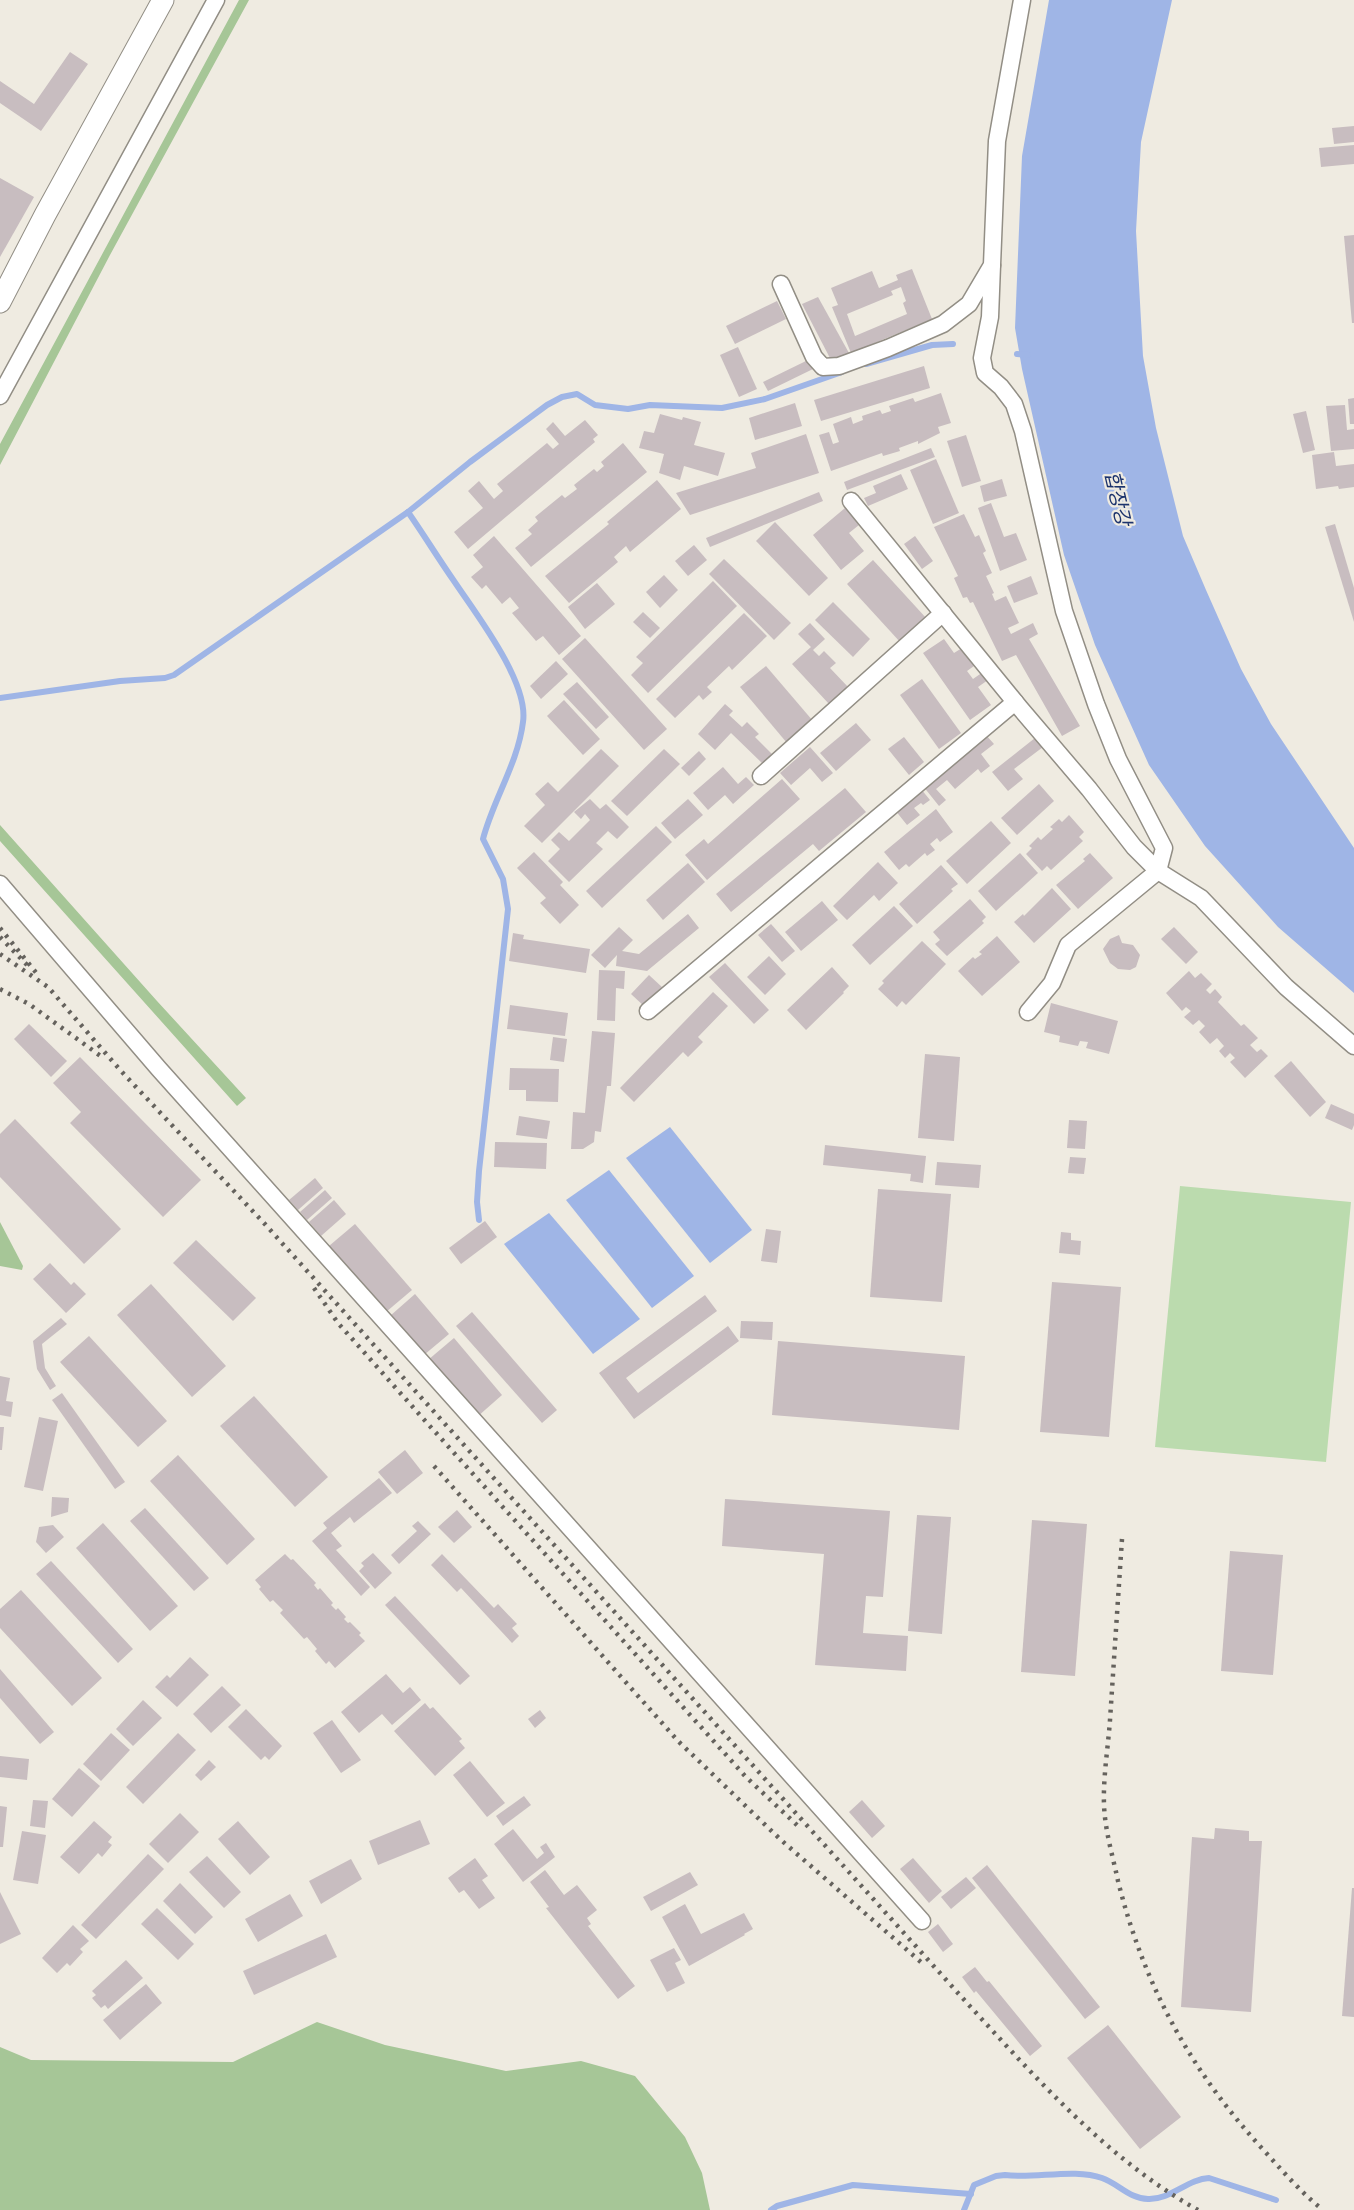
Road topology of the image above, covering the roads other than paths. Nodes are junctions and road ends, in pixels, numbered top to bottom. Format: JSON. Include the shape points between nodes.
{"nodes":[{"id":1,"x":163,"y":0,"type":"edge"},
{"id":2,"x":216,"y":0,"type":"edge"},
{"id":3,"x":1022,"y":0,"type":"edge"},
{"id":4,"x":993,"y":265,"type":"junction"},
{"id":5,"x":782,"y":284,"type":"dead end"},
{"id":6,"x":0,"y":302,"type":"edge"},
{"id":7,"x":0,"y":396,"type":"edge"},
{"id":8,"x":851,"y":501,"type":"dead end"},
{"id":9,"x":943,"y":612,"type":"junction"},
{"id":10,"x":1015,"y":702,"type":"junction"},
{"id":11,"x":761,"y":776,"type":"dead end"},
{"id":12,"x":1158,"y":871,"type":"junction"},
{"id":13,"x":0,"y":884,"type":"edge"},
{"id":14,"x":648,"y":1011,"type":"dead end"},
{"id":15,"x":1028,"y":1012,"type":"dead end"},
{"id":16,"x":1354,"y":1046,"type":"edge"},
{"id":17,"x":922,"y":1921,"type":"dead end"}],
"edges":[{"from":1,"to":6,"type":"street"},
{"from":2,"to":7,"type":"street"},
{"from":3,"to":4,"type":"street","via":[[997,141]]},
{"from":4,"to":5,"type":"street","via":[[969,304],[943,324],[839,366],[823,367],[814,357]]},
{"from":4,"to":12,"type":"street","via":[[990,317],[982,358],[985,372],[1014,404],[1064,611],[1118,759],[1164,848]]},
{"from":8,"to":9,"type":"street"},
{"from":9,"to":10,"type":"street"},
{"from":9,"to":11,"type":"street"},
{"from":10,"to":12,"type":"street"},
{"from":10,"to":14,"type":"street"},
{"from":12,"to":15,"type":"street","via":[[1068,945],[1052,983]]},
{"from":12,"to":16,"type":"street","via":[[1201,898],[1286,987]]},
{"from":13,"to":17,"type":"street","via":[[167,1078]]}]}
